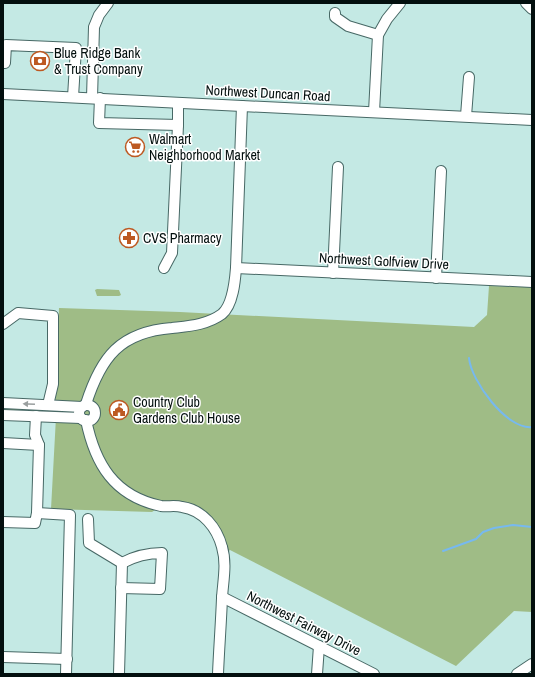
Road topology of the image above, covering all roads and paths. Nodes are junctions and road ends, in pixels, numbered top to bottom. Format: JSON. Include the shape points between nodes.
{"nodes":[{"id":1,"x":108,"y":3,"type":"edge"},
{"id":2,"x":400,"y":3,"type":"edge"},
{"id":3,"x":526,"y":3,"type":"edge"},
{"id":4,"x":532,"y":8,"type":"edge"},
{"id":5,"x":335,"y":13,"type":"dead end"},
{"id":6,"x":378,"y":35,"type":"junction"},
{"id":7,"x":3,"y":63,"type":"edge"},
{"id":8,"x":469,"y":77,"type":"dead end"},
{"id":9,"x":3,"y":94,"type":"edge"},
{"id":10,"x":73,"y":97,"type":"junction"},
{"id":11,"x":96,"y":98,"type":"junction"},
{"id":12,"x":178,"y":103,"type":"junction"},
{"id":13,"x":242,"y":106,"type":"junction"},
{"id":14,"x":374,"y":112,"type":"junction"},
{"id":15,"x":466,"y":116,"type":"junction"},
{"id":16,"x":532,"y":120,"type":"edge"},
{"id":17,"x":178,"y":125,"type":"junction"},
{"id":18,"x":338,"y":167,"type":"dead end"},
{"id":19,"x":441,"y":171,"type":"dead end"},
{"id":20,"x":164,"y":268,"type":"dead end"},
{"id":21,"x":236,"y":268,"type":"junction"},
{"id":22,"x":333,"y":273,"type":"junction"},
{"id":23,"x":436,"y":278,"type":"junction"},
{"id":24,"x":532,"y":282,"type":"edge"},
{"id":25,"x":3,"y":324,"type":"edge"},
{"id":26,"x":3,"y":403,"type":"edge"},
{"id":27,"x":48,"y":405,"type":"junction"},
{"id":28,"x":84,"y":405,"type":"junction"},
{"id":29,"x":3,"y":415,"type":"edge"},
{"id":30,"x":36,"y":416,"type":"junction"},
{"id":31,"x":84,"y":419,"type":"junction"},
{"id":32,"x":3,"y":443,"type":"edge"},
{"id":33,"x":39,"y":445,"type":"junction"},
{"id":34,"x":37,"y":513,"type":"junction"},
{"id":35,"x":88,"y":519,"type":"dead end"},
{"id":36,"x":3,"y":522,"type":"edge"},
{"id":37,"x":122,"y":563,"type":"junction"},
{"id":38,"x":121,"y":588,"type":"junction"},
{"id":39,"x":222,"y":597,"type":"junction"},
{"id":40,"x":319,"y":646,"type":"junction"},
{"id":41,"x":3,"y":658,"type":"edge"},
{"id":42,"x":67,"y":659,"type":"junction"},
{"id":43,"x":532,"y":664,"type":"edge"},
{"id":44,"x":66,"y":674,"type":"edge"},
{"id":45,"x":119,"y":674,"type":"edge"},
{"id":46,"x":218,"y":674,"type":"edge"},
{"id":47,"x":317,"y":674,"type":"edge"},
{"id":48,"x":374,"y":674,"type":"edge"},
{"id":49,"x":518,"y":674,"type":"edge"}],
"edges":[{"from":1,"to":11,"type":"street","via":[[94,27]]},
{"from":2,"to":6,"type":"street"},
{"from":3,"to":4,"type":"street"},
{"from":5,"to":6,"type":"street","via":[[335,17],[348,26]]},
{"from":6,"to":14,"type":"street"},
{"from":7,"to":10,"type":"street","via":[[6,45],[76,48]]},
{"from":8,"to":15,"type":"street"},
{"from":9,"to":10,"type":"street","name":"Northwest Duncan Road"},
{"from":10,"to":11,"type":"street","name":"Northwest Duncan Road"},
{"from":11,"to":12,"type":"street","name":"Northwest Duncan Road"},
{"from":11,"to":17,"type":"street","via":[[99,123]]},
{"from":12,"to":13,"type":"street","name":"Northwest Duncan Road"},
{"from":12,"to":17,"type":"street"},
{"from":13,"to":14,"type":"street","name":"Northwest Duncan Road"},
{"from":13,"to":21,"type":"street"},
{"from":14,"to":15,"type":"street","name":"Northwest Duncan Road"},
{"from":15,"to":16,"type":"street","name":"Northwest Duncan Road"},
{"from":17,"to":20,"type":"street","via":[[172,253]]},
{"from":18,"to":22,"type":"street"},
{"from":19,"to":23,"type":"street"},
{"from":21,"to":22,"type":"street","name":"Northwest Golfview Drive"},
{"from":21,"to":28,"type":"street","via":[[234,286],[222,314],[204,323],[153,330],[121,345],[101,367]]},
{"from":22,"to":23,"type":"street","name":"Northwest Golfview Drive"},
{"from":23,"to":24,"type":"street","name":"Northwest Golfview Drive"},
{"from":25,"to":27,"type":"street","via":[[18,313],[53,316],[53,384]]},
{"from":27,"to":26,"type":"street","one_way":true},
{"from":27,"to":28,"type":"street"},
{"from":28,"to":31,"type":"street","via":[[79,411]]},
{"from":28,"to":31,"type":"street","via":[[94,408],[97,413],[91,419]]},
{"from":29,"to":30,"type":"street"},
{"from":30,"to":31,"type":"street"},
{"from":30,"to":33,"type":"street"},
{"from":31,"to":39,"type":"street","via":[[104,470],[116,484],[146,501],[198,512],[210,522],[224,555]]},
{"from":32,"to":33,"type":"street"},
{"from":33,"to":34,"type":"street"},
{"from":34,"to":36,"type":"street","via":[[35,523]]},
{"from":34,"to":42,"type":"street","via":[[70,515]]},
{"from":35,"to":37,"type":"street","via":[[89,543]]},
{"from":37,"to":38,"type":"street"},
{"from":37,"to":38,"type":"street","via":[[134,556],[162,553],[160,589]]},
{"from":38,"to":45,"type":"street"},
{"from":39,"to":40,"type":"street","name":"Northwest Fairway Drive"},
{"from":39,"to":46,"type":"street"},
{"from":40,"to":47,"type":"street"},
{"from":40,"to":48,"type":"street","name":"Northwest Fairway Drive"},
{"from":41,"to":42,"type":"street"},
{"from":42,"to":44,"type":"street"},
{"from":43,"to":49,"type":"street"}]}
